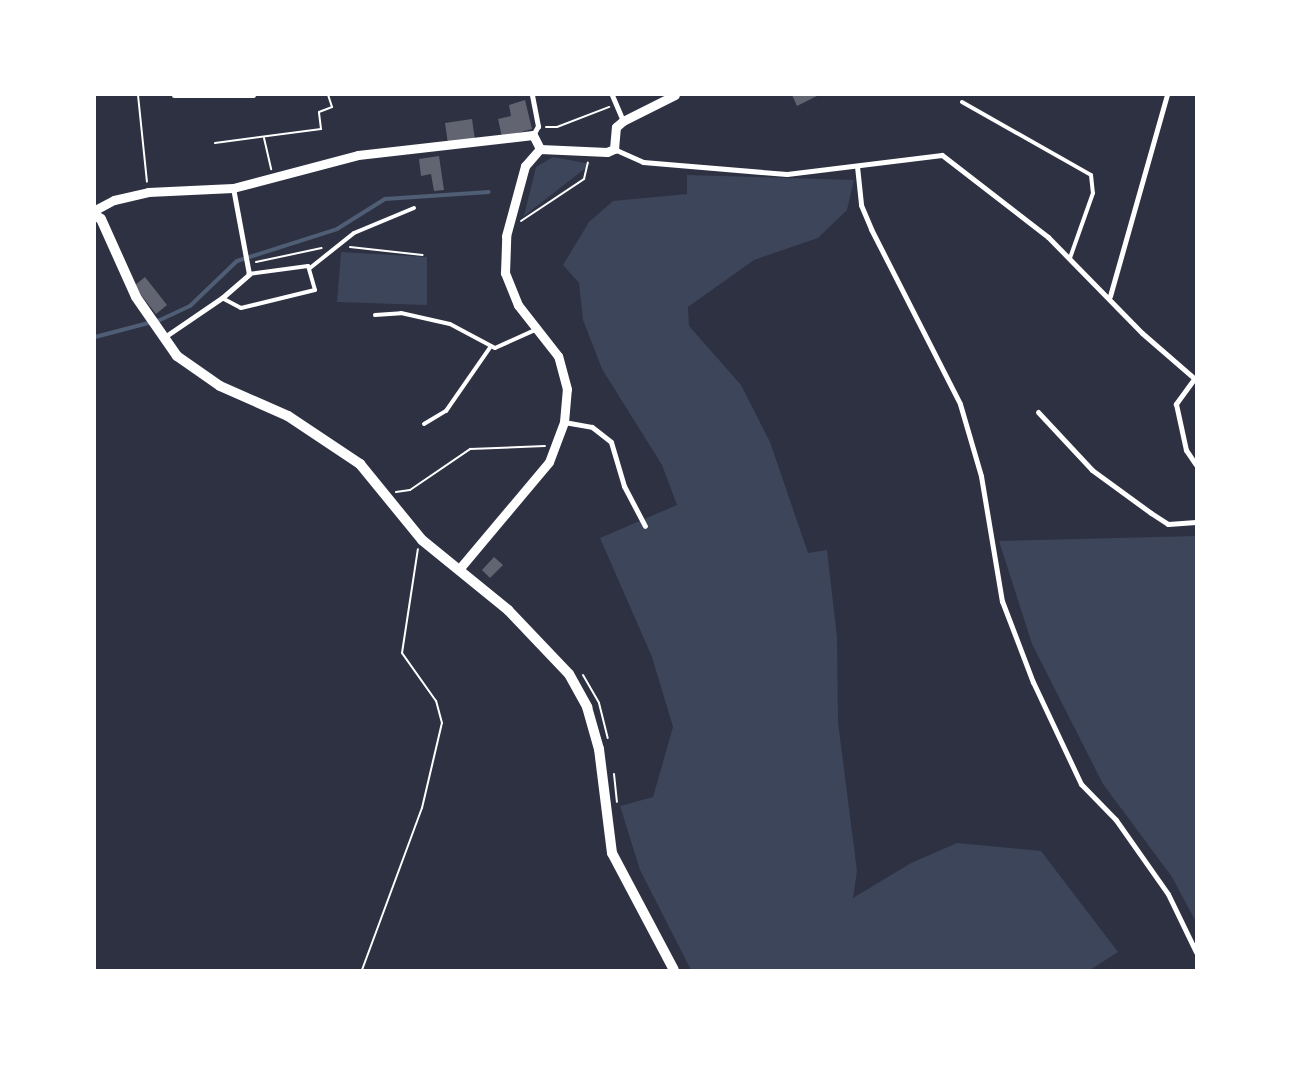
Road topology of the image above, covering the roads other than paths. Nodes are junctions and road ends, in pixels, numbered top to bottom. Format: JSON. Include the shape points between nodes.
{"nodes":[{"id":1,"x":174,"y":95,"type":"edge"},
{"id":2,"x":253,"y":95,"type":"edge"},
{"id":3,"x":532,"y":95,"type":"edge"},
{"id":4,"x":612,"y":95,"type":"edge"},
{"id":5,"x":675,"y":95,"type":"edge"},
{"id":6,"x":1167,"y":95,"type":"edge"},
{"id":7,"x":962,"y":102,"type":"dead end"},
{"id":8,"x":623,"y":121,"type":"junction"},
{"id":9,"x":533,"y":135,"type":"junction"},
{"id":10,"x":614,"y":148,"type":"junction"},
{"id":11,"x":540,"y":149,"type":"junction"},
{"id":12,"x":857,"y":166,"type":"junction"},
{"id":13,"x":233,"y":188,"type":"junction"},
{"id":14,"x":414,"y":208,"type":"dead end"},
{"id":15,"x":95,"y":210,"type":"edge"},
{"id":16,"x":95,"y":214,"type":"edge"},
{"id":17,"x":1070,"y":258,"type":"junction"},
{"id":18,"x":310,"y":268,"type":"junction"},
{"id":19,"x":249,"y":274,"type":"junction"},
{"id":20,"x":1110,"y":296,"type":"junction"},
{"id":21,"x":222,"y":298,"type":"junction"},
{"id":22,"x":375,"y":315,"type":"dead end"},
{"id":23,"x":539,"y":328,"type":"junction"},
{"id":24,"x":162,"y":338,"type":"junction"},
{"id":25,"x":491,"y":346,"type":"junction"},
{"id":26,"x":1195,"y":380,"type":"edge"},
{"id":27,"x":1038,"y":412,"type":"dead end"},
{"id":28,"x":564,"y":422,"type":"junction"},
{"id":29,"x":424,"y":424,"type":"dead end"},
{"id":30,"x":1196,"y":465,"type":"edge"},
{"id":31,"x":1196,"y":522,"type":"edge"},
{"id":32,"x":644,"y":526,"type":"dead end"},
{"id":33,"x":460,"y":568,"type":"junction"},
{"id":34,"x":1196,"y":952,"type":"edge"},
{"id":35,"x":674,"y":970,"type":"edge"}],
"edges":[{"from":1,"to":2,"type":"street"},
{"from":3,"to":9,"type":"street","via":[[538,126]]},
{"from":4,"to":8,"type":"street"},
{"from":5,"to":8,"type":"street"},
{"from":6,"to":20,"type":"street"},
{"from":7,"to":17,"type":"lane","via":[[1091,175],[1093,193]]},
{"from":8,"to":10,"type":"street","via":[[616,128]]},
{"from":9,"to":11,"type":"street"},
{"from":9,"to":13,"type":"street","via":[[358,155]]},
{"from":10,"to":11,"type":"street","via":[[589,152]]},
{"from":10,"to":12,"type":"street","via":[[633,160],[715,170],[787,174]]},
{"from":11,"to":23,"type":"street","via":[[525,166],[503,256],[509,289]]},
{"from":12,"to":17,"type":"street","via":[[942,155],[1012,205]]},
{"from":12,"to":34,"type":"street","via":[[867,221],[960,404],[981,476],[1002,601],[1033,682],[1080,784],[1116,820],[1168,894]]},
{"from":13,"to":15,"type":"street","via":[[148,192],[114,200]]},
{"from":13,"to":19,"type":"street"},
{"from":14,"to":18,"type":"lane","via":[[354,233]]},
{"from":16,"to":24,"type":"main road","via":[[101,219]]},
{"from":17,"to":20,"type":"street"},
{"from":18,"to":19,"type":"lane"},
{"from":18,"to":21,"type":"lane","via":[[313,291],[241,308]]},
{"from":19,"to":21,"type":"street"},
{"from":20,"to":26,"type":"street","via":[[1142,333]]},
{"from":21,"to":24,"type":"street"},
{"from":22,"to":25,"type":"lane","via":[[401,314],[444,322]]},
{"from":23,"to":25,"type":"lane","via":[[504,347]]},
{"from":23,"to":28,"type":"street","via":[[564,374]]},
{"from":24,"to":33,"type":"main road","via":[[198,372],[288,416],[360,464],[422,540]]},
{"from":25,"to":29,"type":"lane","via":[[446,411]]},
{"from":26,"to":30,"type":"street","via":[[1176,404],[1178,428]]},
{"from":27,"to":31,"type":"street","via":[[1092,470],[1151,513],[1168,524]]},
{"from":28,"to":32,"type":"street","via":[[592,427],[610,442],[624,486]]},
{"from":28,"to":33,"type":"street","via":[[558,446]]},
{"from":33,"to":35,"type":"main road","via":[[546,645],[578,690],[599,749],[612,853]]}]}
